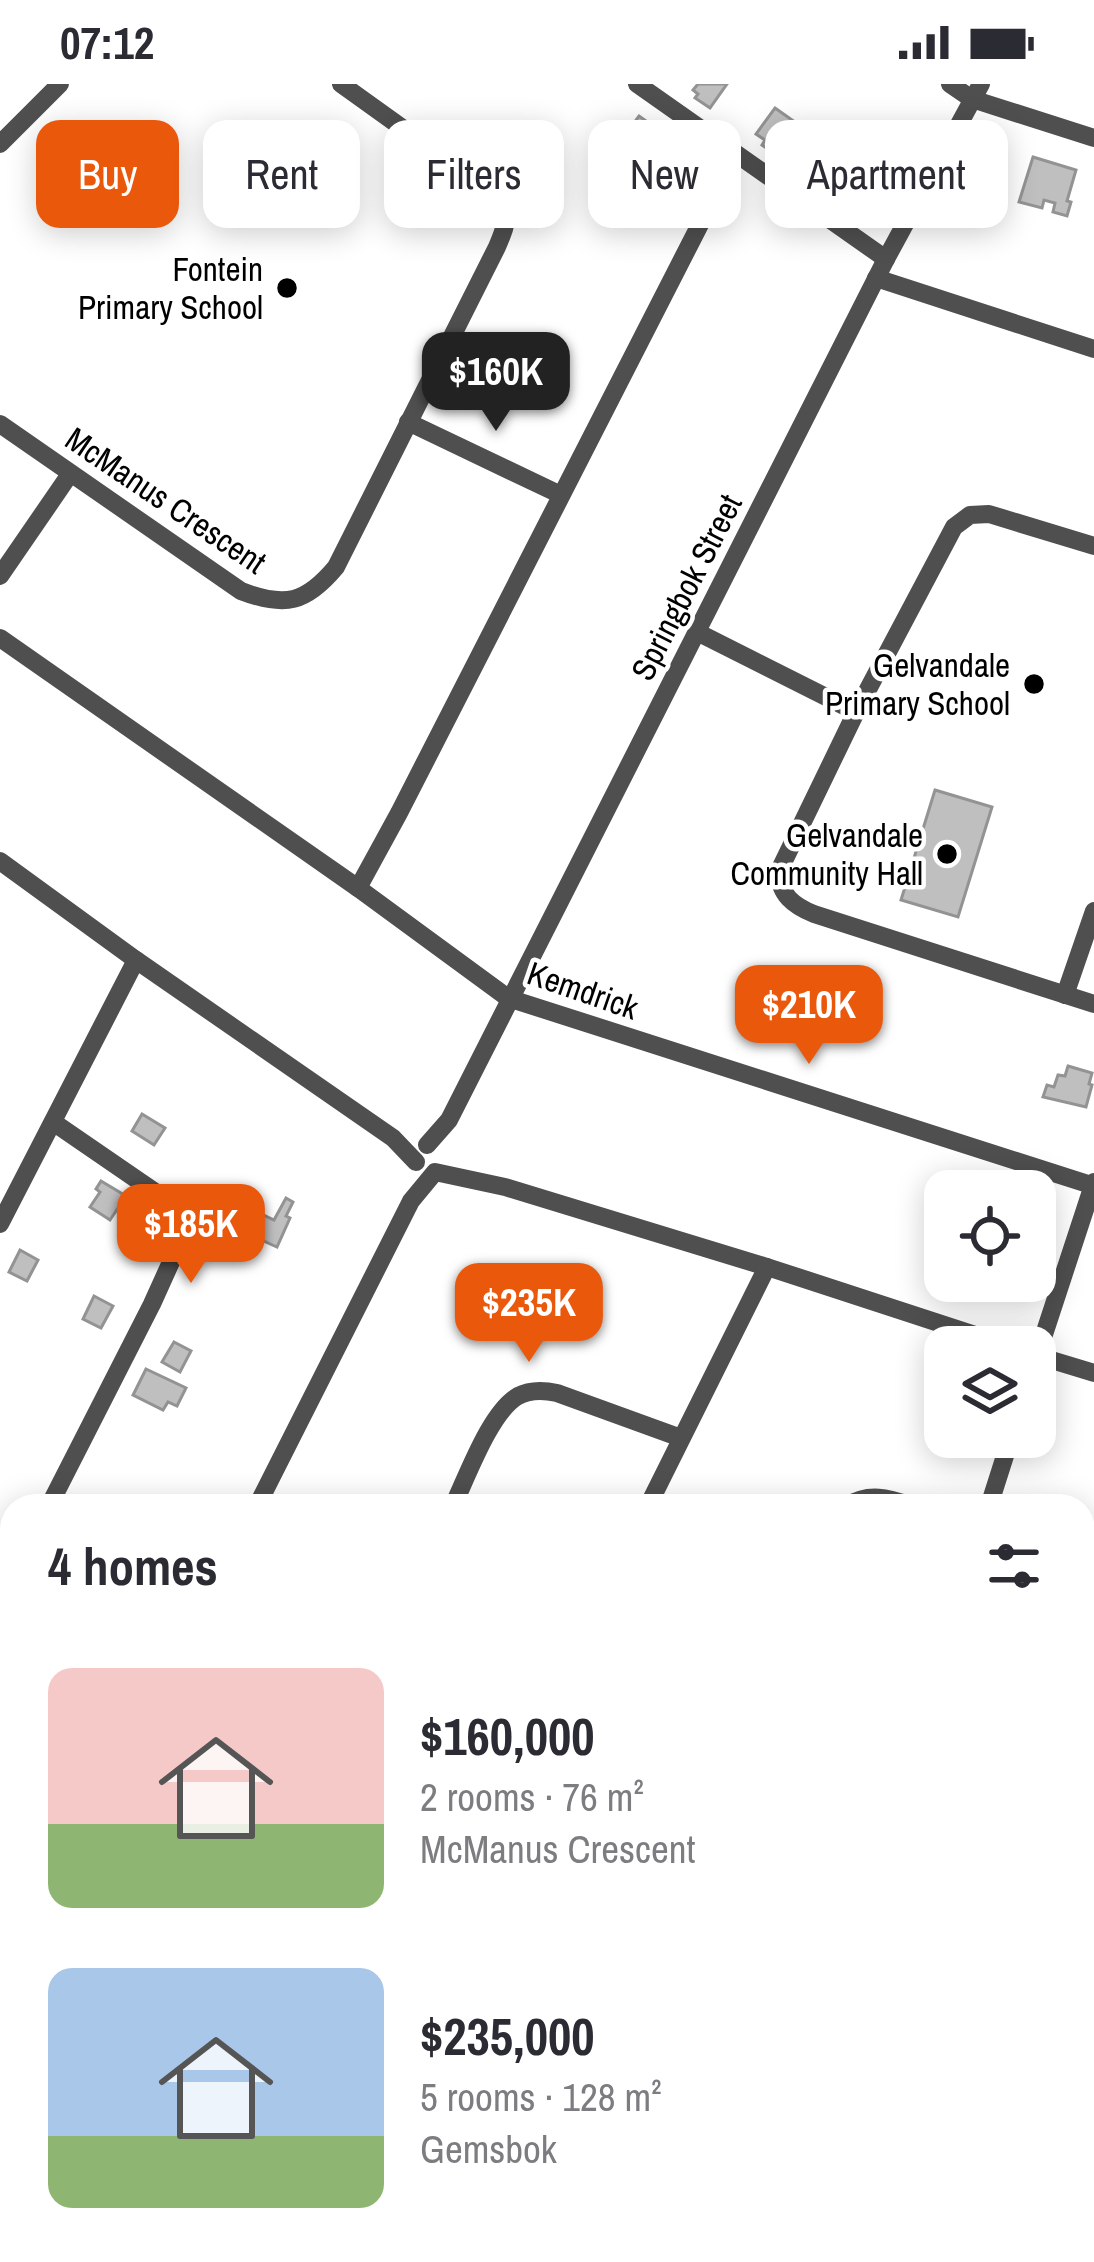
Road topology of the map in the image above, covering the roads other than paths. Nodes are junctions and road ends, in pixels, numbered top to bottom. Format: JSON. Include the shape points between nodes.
{"nodes":[{"id":1,"x":60,"y":84,"type":"edge"},
{"id":2,"x":637,"y":84,"type":"edge"},
{"id":3,"x":950,"y":84,"type":"edge"},
{"id":4,"x":347,"y":86,"type":"edge"},
{"id":5,"x":976,"y":92,"type":"edge"},
{"id":6,"x":688,"y":120,"type":"edge"},
{"id":7,"x":2,"y":137,"type":"edge"},
{"id":8,"x":1094,"y":138,"type":"edge"},
{"id":9,"x":741,"y":158,"type":"edge"},
{"id":10,"x":698,"y":228,"type":"edge"},
{"id":11,"x":886,"y":259,"type":"junction"},
{"id":12,"x":876,"y":278,"type":"junction"},
{"id":13,"x":1094,"y":349,"type":"edge"},
{"id":14,"x":408,"y":422,"type":"junction"},
{"id":15,"x":0,"y":424,"type":"edge"},
{"id":16,"x":70,"y":474,"type":"junction"},
{"id":17,"x":561,"y":495,"type":"junction"},
{"id":18,"x":1094,"y":546,"type":"edge"},
{"id":19,"x":0,"y":576,"type":"edge"},
{"id":20,"x":697,"y":632,"type":"junction"},
{"id":21,"x":0,"y":638,"type":"edge"},
{"id":22,"x":856,"y":712,"type":"junction"},
{"id":23,"x":0,"y":861,"type":"edge"},
{"id":24,"x":358,"y":888,"type":"junction"},
{"id":25,"x":1094,"y":911,"type":"edge"},
{"id":26,"x":136,"y":960,"type":"junction"},
{"id":27,"x":1087,"y":962,"type":"edge"},
{"id":28,"x":1065,"y":995,"type":"junction"},
{"id":29,"x":508,"y":998,"type":"junction"},
{"id":30,"x":1094,"y":1004,"type":"edge"},
{"id":31,"x":52,"y":1122,"type":"junction"},
{"id":32,"x":429,"y":1158,"type":"junction"},
{"id":33,"x":1094,"y":1184,"type":"edge"},
{"id":34,"x":0,"y":1224,"type":"edge"},
{"id":35,"x":767,"y":1267,"type":"junction"},
{"id":36,"x":948,"y":1326,"type":"edge"},
{"id":37,"x":1046,"y":1326,"type":"edge"},
{"id":38,"x":1056,"y":1363,"type":"edge"},
{"id":39,"x":1094,"y":1373,"type":"edge"},
{"id":40,"x":681,"y":1438,"type":"junction"},
{"id":41,"x":1004,"y":1458,"type":"edge"},
{"id":42,"x":55,"y":1494,"type":"edge"},
{"id":43,"x":263,"y":1494,"type":"edge"},
{"id":44,"x":459,"y":1494,"type":"edge"},
{"id":45,"x":653,"y":1494,"type":"edge"},
{"id":46,"x":993,"y":1494,"type":"edge"}],
"edges":[{"from":1,"to":7,"type":"street"},
{"from":2,"to":6,"type":"street"},
{"from":3,"to":5,"type":"street"},
{"from":4,"to":14,"type":"street","name":"McManus Crescent","via":[[486,188],[508,218]]},
{"from":5,"to":8,"type":"street"},
{"from":5,"to":11,"type":"street","name":"Springbok Street"},
{"from":9,"to":11,"type":"street"},
{"from":10,"to":17,"type":"street"},
{"from":11,"to":12,"type":"street","name":"Springbok Street"},
{"from":12,"to":13,"type":"street"},
{"from":12,"to":20,"type":"street","name":"Springbok Street"},
{"from":14,"to":16,"type":"street","name":"McManus Crescent","via":[[336,567],[307,596],[288,601],[241,591]]},
{"from":14,"to":17,"type":"street"},
{"from":15,"to":16,"type":"street","name":"McManus Crescent"},
{"from":16,"to":19,"type":"street"},
{"from":17,"to":24,"type":"street"},
{"from":18,"to":22,"type":"street","via":[[989,514],[960,520]]},
{"from":20,"to":22,"type":"street"},
{"from":20,"to":29,"type":"street","name":"Springbok Street"},
{"from":21,"to":24,"type":"street","name":"Kemdrick"},
{"from":22,"to":28,"type":"street","via":[[779,871],[786,896],[814,914]]},
{"from":23,"to":26,"type":"street"},
{"from":24,"to":29,"type":"street","name":"Kemdrick"},
{"from":25,"to":27,"type":"street"},
{"from":26,"to":31,"type":"street"},
{"from":26,"to":32,"type":"street"},
{"from":27,"to":28,"type":"street"},
{"from":28,"to":30,"type":"street"},
{"from":29,"to":32,"type":"street","name":"Springbok Street"},
{"from":29,"to":33,"type":"street","name":"Kemdrick"},
{"from":31,"to":34,"type":"street"},
{"from":31,"to":42,"type":"street","via":[[171,1202],[185,1232]]},
{"from":32,"to":35,"type":"street"},
{"from":32,"to":43,"type":"street"},
{"from":33,"to":37,"type":"street"},
{"from":35,"to":36,"type":"street"},
{"from":35,"to":40,"type":"street"},
{"from":38,"to":39,"type":"street"},
{"from":40,"to":44,"type":"street","via":[[557,1393],[530,1392],[497,1418]]},
{"from":40,"to":45,"type":"street"},
{"from":41,"to":46,"type":"street"}]}
